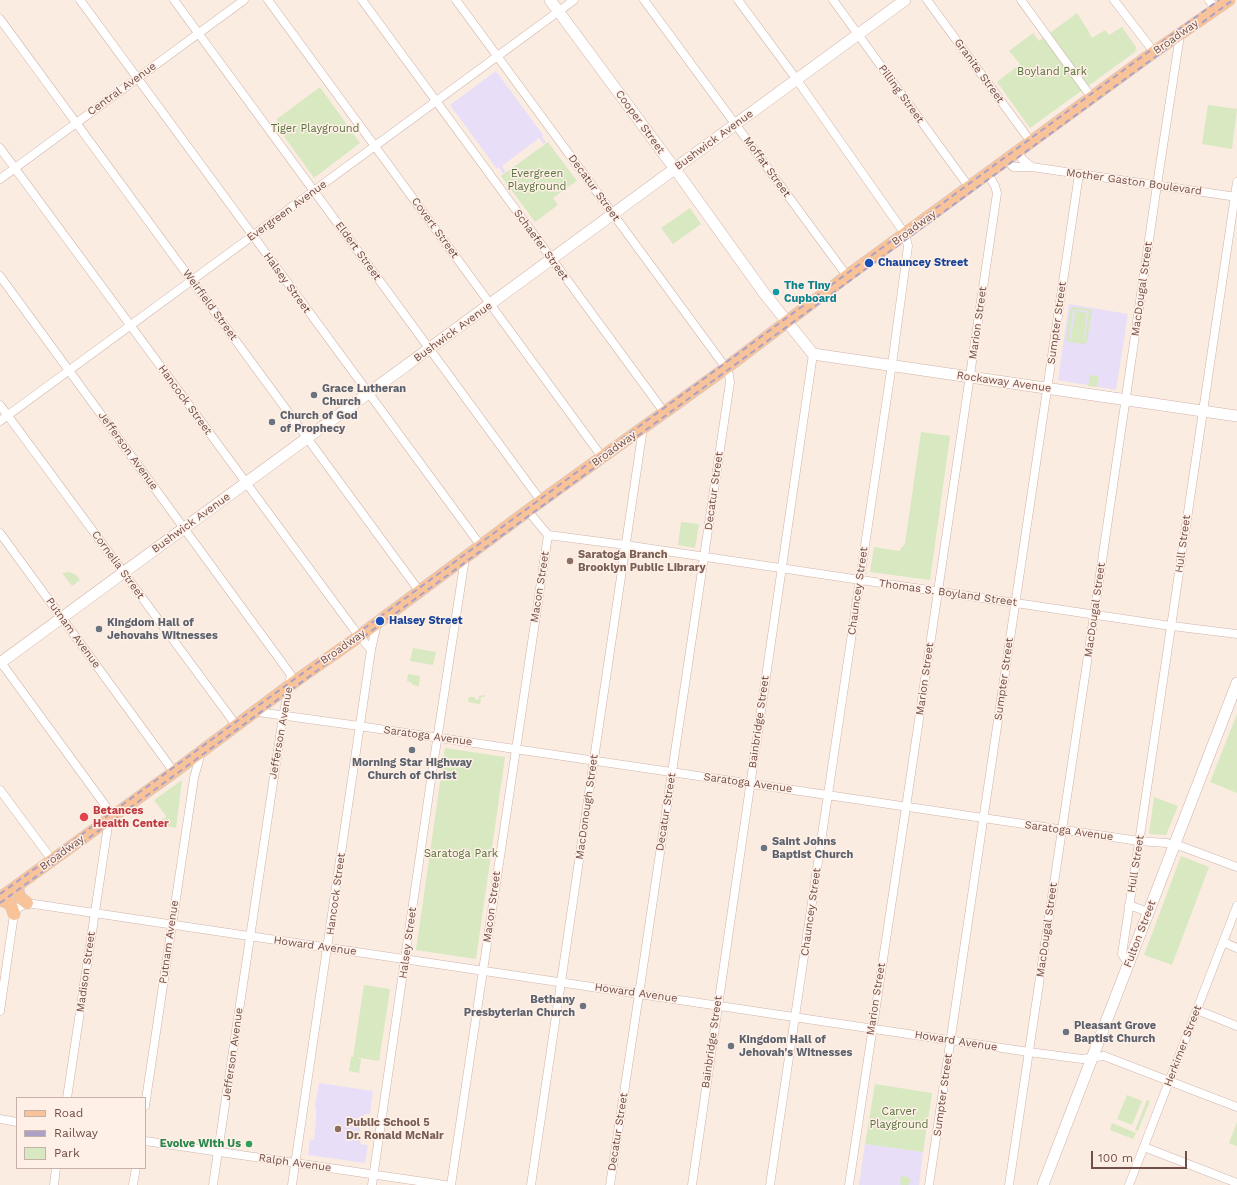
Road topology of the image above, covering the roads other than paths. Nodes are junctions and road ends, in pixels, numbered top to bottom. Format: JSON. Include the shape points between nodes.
{"nodes":[{"id":1,"x":80,"y":0,"type":"edge"},
{"id":2,"x":174,"y":0,"type":"edge"},
{"id":3,"x":244,"y":0,"type":"edge"},
{"id":4,"x":268,"y":0,"type":"edge"},
{"id":5,"x":362,"y":0,"type":"edge"},
{"id":6,"x":456,"y":0,"type":"edge"},
{"id":7,"x":550,"y":0,"type":"edge"},
{"id":8,"x":574,"y":0,"type":"edge"},
{"id":9,"x":644,"y":0,"type":"edge"},
{"id":10,"x":738,"y":0,"type":"edge"},
{"id":11,"x":833,"y":0,"type":"edge"},
{"id":12,"x":906,"y":0,"type":"edge"},
{"id":13,"x":927,"y":0,"type":"edge"},
{"id":14,"x":1021,"y":0,"type":"edge"},
{"id":15,"x":1114,"y":0,"type":"edge"},
{"id":16,"x":1229,"y":0,"type":"edge"},
{"id":17,"x":1212,"y":5,"type":"edge"},
{"id":18,"x":558,"y":12,"type":"junction"},
{"id":19,"x":0,"y":19,"type":"edge"},
{"id":20,"x":198,"y":33,"type":"junction"},
{"id":21,"x":858,"y":35,"type":"junction"},
{"id":22,"x":1180,"y":35,"type":"junction"},
{"id":23,"x":1154,"y":52,"type":"junction"},
{"id":24,"x":497,"y":56,"type":"junction"},
{"id":25,"x":137,"y":78,"type":"junction"},
{"id":26,"x":797,"y":80,"type":"junction"},
{"id":27,"x":1092,"y":98,"type":"junction"},
{"id":28,"x":436,"y":101,"type":"junction"},
{"id":29,"x":76,"y":123,"type":"junction"},
{"id":30,"x":736,"y":125,"type":"junction"},
{"id":31,"x":1031,"y":142,"type":"junction"},
{"id":32,"x":375,"y":146,"type":"junction"},
{"id":33,"x":0,"y":148,"type":"edge"},
{"id":34,"x":1017,"y":152,"type":"junction"},
{"id":35,"x":1007,"y":160,"type":"junction"},
{"id":36,"x":1032,"y":167,"type":"junction"},
{"id":37,"x":15,"y":168,"type":"junction"},
{"id":38,"x":674,"y":169,"type":"junction"},
{"id":39,"x":988,"y":174,"type":"junction"},
{"id":40,"x":1079,"y":174,"type":"junction"},
{"id":41,"x":0,"y":179,"type":"edge"},
{"id":42,"x":1237,"y":182,"type":"edge"},
{"id":43,"x":1157,"y":185,"type":"junction"},
{"id":44,"x":970,"y":187,"type":"junction"},
{"id":45,"x":314,"y":191,"type":"junction"},
{"id":46,"x":1236,"y":196,"type":"edge"},
{"id":47,"x":613,"y":214,"type":"junction"},
{"id":48,"x":905,"y":234,"type":"junction"},
{"id":49,"x":253,"y":236,"type":"junction"},
{"id":50,"x":552,"y":259,"type":"junction"},
{"id":51,"x":0,"y":276,"type":"edge"},
{"id":52,"x":847,"y":276,"type":"junction"},
{"id":53,"x":192,"y":281,"type":"junction"},
{"id":54,"x":491,"y":304,"type":"junction"},
{"id":55,"x":787,"y":322,"type":"junction"},
{"id":56,"x":130,"y":326,"type":"junction"},
{"id":57,"x":429,"y":349,"type":"junction"},
{"id":58,"x":814,"y":354,"type":"junction"},
{"id":59,"x":892,"y":365,"type":"junction"},
{"id":60,"x":726,"y":368,"type":"junction"},
{"id":61,"x":69,"y":370,"type":"junction"},
{"id":62,"x":970,"y":377,"type":"junction"},
{"id":63,"x":1047,"y":388,"type":"junction"},
{"id":64,"x":368,"y":394,"type":"junction"},
{"id":65,"x":1126,"y":400,"type":"junction"},
{"id":66,"x":0,"y":405,"type":"edge"},
{"id":67,"x":1203,"y":411,"type":"junction"},
{"id":68,"x":664,"y":412,"type":"junction"},
{"id":69,"x":8,"y":415,"type":"junction"},
{"id":70,"x":1237,"y":416,"type":"edge"},
{"id":71,"x":0,"y":421,"type":"edge"},
{"id":72,"x":643,"y":428,"type":"junction"},
{"id":73,"x":307,"y":438,"type":"junction"},
{"id":74,"x":602,"y":457,"type":"junction"},
{"id":75,"x":246,"y":483,"type":"junction"},
{"id":76,"x":541,"y":501,"type":"junction"},
{"id":77,"x":528,"y":511,"type":"junction"},
{"id":78,"x":185,"y":528,"type":"junction"},
{"id":79,"x":0,"y":533,"type":"edge"},
{"id":80,"x":548,"y":535,"type":"junction"},
{"id":81,"x":625,"y":545,"type":"junction"},
{"id":82,"x":481,"y":546,"type":"junction"},
{"id":83,"x":704,"y":557,"type":"junction"},
{"id":84,"x":465,"y":558,"type":"junction"},
{"id":85,"x":782,"y":569,"type":"junction"},
{"id":86,"x":123,"y":573,"type":"junction"},
{"id":87,"x":860,"y":580,"type":"junction"},
{"id":88,"x":420,"y":592,"type":"junction"},
{"id":89,"x":938,"y":592,"type":"junction"},
{"id":90,"x":1015,"y":603,"type":"junction"},
{"id":91,"x":1094,"y":615,"type":"junction"},
{"id":92,"x":62,"y":618,"type":"junction"},
{"id":93,"x":376,"y":623,"type":"junction"},
{"id":94,"x":1171,"y":626,"type":"junction"},
{"id":95,"x":1237,"y":634,"type":"edge"},
{"id":96,"x":359,"y":636,"type":"junction"},
{"id":97,"x":371,"y":650,"type":"junction"},
{"id":98,"x":0,"y":662,"type":"edge"},
{"id":99,"x":1237,"y":683,"type":"edge"},
{"id":100,"x":290,"y":685,"type":"junction"},
{"id":101,"x":256,"y":711,"type":"junction"},
{"id":102,"x":283,"y":716,"type":"junction"},
{"id":103,"x":236,"y":726,"type":"junction"},
{"id":104,"x":360,"y":726,"type":"junction"},
{"id":105,"x":438,"y":738,"type":"junction"},
{"id":106,"x":516,"y":749,"type":"junction"},
{"id":107,"x":201,"y":752,"type":"junction"},
{"id":108,"x":594,"y":760,"type":"junction"},
{"id":109,"x":179,"y":768,"type":"junction"},
{"id":110,"x":672,"y":772,"type":"junction"},
{"id":111,"x":194,"y":778,"type":"junction"},
{"id":112,"x":750,"y":784,"type":"junction"},
{"id":113,"x":0,"y":790,"type":"edge"},
{"id":114,"x":828,"y":795,"type":"junction"},
{"id":115,"x":906,"y":807,"type":"junction"},
{"id":116,"x":111,"y":818,"type":"junction"},
{"id":117,"x":984,"y":818,"type":"junction"},
{"id":118,"x":94,"y":830,"type":"junction"},
{"id":119,"x":1062,"y":830,"type":"junction"},
{"id":120,"x":1139,"y":841,"type":"junction"},
{"id":121,"x":105,"y":845,"type":"junction"},
{"id":122,"x":1174,"y":845,"type":"junction"},
{"id":123,"x":52,"y":860,"type":"junction"},
{"id":124,"x":1237,"y":867,"type":"edge"},
{"id":125,"x":18,"y":885,"type":"junction"},
{"id":126,"x":0,"y":899,"type":"edge"},
{"id":127,"x":27,"y":903,"type":"junction"},
{"id":128,"x":1129,"y":905,"type":"junction"},
{"id":129,"x":1237,"y":906,"type":"edge"},
{"id":130,"x":1148,"y":912,"type":"junction"},
{"id":131,"x":14,"y":914,"type":"junction"},
{"id":132,"x":94,"y":914,"type":"junction"},
{"id":133,"x":172,"y":925,"type":"junction"},
{"id":134,"x":250,"y":937,"type":"junction"},
{"id":135,"x":1223,"y":942,"type":"junction"},
{"id":136,"x":328,"y":948,"type":"junction"},
{"id":137,"x":1237,"y":948,"type":"edge"},
{"id":138,"x":406,"y":960,"type":"junction"},
{"id":139,"x":1128,"y":964,"type":"junction"},
{"id":140,"x":483,"y":971,"type":"junction"},
{"id":141,"x":561,"y":982,"type":"junction"},
{"id":142,"x":639,"y":994,"type":"junction"},
{"id":143,"x":717,"y":1006,"type":"junction"},
{"id":144,"x":1197,"y":1010,"type":"junction"},
{"id":145,"x":0,"y":1011,"type":"edge"},
{"id":146,"x":795,"y":1017,"type":"junction"},
{"id":147,"x":1237,"y":1026,"type":"edge"},
{"id":148,"x":872,"y":1028,"type":"junction"},
{"id":149,"x":951,"y":1040,"type":"junction"},
{"id":150,"x":1029,"y":1052,"type":"junction"},
{"id":151,"x":1092,"y":1058,"type":"junction"},
{"id":152,"x":1170,"y":1081,"type":"junction"},
{"id":153,"x":67,"y":1097,"type":"edge"},
{"id":154,"x":146,"y":1099,"type":"edge"},
{"id":155,"x":1237,"y":1107,"type":"edge"},
{"id":156,"x":0,"y":1119,"type":"edge"},
{"id":157,"x":16,"y":1122,"type":"edge"},
{"id":158,"x":146,"y":1141,"type":"edge"},
{"id":159,"x":1144,"y":1147,"type":"junction"},
{"id":160,"x":218,"y":1152,"type":"junction"},
{"id":161,"x":296,"y":1163,"type":"junction"},
{"id":162,"x":56,"y":1169,"type":"edge"},
{"id":163,"x":136,"y":1169,"type":"edge"},
{"id":164,"x":374,"y":1174,"type":"junction"},
{"id":165,"x":1237,"y":1183,"type":"edge"},
{"id":166,"x":54,"y":1185,"type":"edge"},
{"id":167,"x":133,"y":1185,"type":"edge"},
{"id":168,"x":213,"y":1185,"type":"edge"},
{"id":169,"x":292,"y":1185,"type":"edge"},
{"id":170,"x":372,"y":1185,"type":"edge"},
{"id":171,"x":446,"y":1185,"type":"edge"},
{"id":172,"x":451,"y":1185,"type":"edge"},
{"id":173,"x":531,"y":1185,"type":"edge"},
{"id":174,"x":610,"y":1185,"type":"edge"},
{"id":175,"x":692,"y":1185,"type":"edge"},
{"id":176,"x":770,"y":1185,"type":"edge"},
{"id":177,"x":849,"y":1185,"type":"edge"},
{"id":178,"x":929,"y":1185,"type":"edge"},
{"id":179,"x":1009,"y":1185,"type":"edge"},
{"id":180,"x":1043,"y":1185,"type":"edge"},
{"id":181,"x":1129,"y":1185,"type":"edge"}],
"edges":[{"from":1,"to":25,"type":"street","name":"Halsey Street"},
{"from":2,"to":20,"type":"street","name":"Eldert Street"},
{"from":3,"to":20,"type":"street","name":"Central Avenue"},
{"from":4,"to":32,"type":"street","name":"Covert Street"},
{"from":5,"to":28,"type":"street","name":"Schaefer Street"},
{"from":6,"to":24,"type":"street","name":"Decatur Street"},
{"from":7,"to":18,"type":"main road","name":"Cooper Street"},
{"from":8,"to":18,"type":"street","name":"Evergreen Avenue"},
{"from":9,"to":30,"type":"street","name":"Moffat Street"},
{"from":10,"to":26,"type":"street","name":"Chauncey Street"},
{"from":11,"to":21,"type":"street","name":"Pilling Street"},
{"from":12,"to":21,"type":"main road","name":"Bushwick Avenue"},
{"from":13,"to":31,"type":"street","name":"Granite Street"},
{"from":14,"to":27,"type":"street"},
{"from":15,"to":23,"type":"street"},
{"from":16,"to":17,"type":"main road","name":"Broadway"},
{"from":17,"to":22,"type":"main road","name":"Broadway"},
{"from":18,"to":24,"type":"street","name":"Evergreen Avenue"},
{"from":18,"to":38,"type":"main road","name":"Cooper Street"},
{"from":19,"to":29,"type":"street","name":"Weirfield Street"},
{"from":20,"to":25,"type":"street","name":"Central Avenue"},
{"from":20,"to":45,"type":"street","name":"Eldert Street"},
{"from":21,"to":26,"type":"main road","name":"Bushwick Avenue"},
{"from":21,"to":44,"type":"street","name":"Pilling Street"},
{"from":22,"to":23,"type":"main road","name":"Broadway"},
{"from":22,"to":43,"type":"street","name":"MacDougal Street"},
{"from":23,"to":27,"type":"main road","name":"Broadway"},
{"from":24,"to":28,"type":"street","name":"Evergreen Avenue"},
{"from":24,"to":47,"type":"street","name":"Decatur Street"},
{"from":25,"to":29,"type":"street","name":"Central Avenue"},
{"from":25,"to":49,"type":"street","name":"Halsey Street"},
{"from":26,"to":30,"type":"main road","name":"Bushwick Avenue"},
{"from":26,"to":48,"type":"street","name":"Chauncey Street"},
{"from":27,"to":31,"type":"main road","name":"Broadway"},
{"from":28,"to":32,"type":"street","name":"Evergreen Avenue"},
{"from":28,"to":50,"type":"street","name":"Schaefer Street"},
{"from":29,"to":37,"type":"street","name":"Central Avenue"},
{"from":29,"to":53,"type":"street","name":"Weirfield Street"},
{"from":30,"to":38,"type":"main road","name":"Bushwick Avenue"},
{"from":30,"to":52,"type":"street","name":"Moffat Street"},
{"from":31,"to":34,"type":"main road","name":"Broadway"},
{"from":32,"to":45,"type":"street","name":"Evergreen Avenue"},
{"from":32,"to":54,"type":"street","name":"Covert Street"},
{"from":33,"to":37,"type":"street","name":"Hancock Street"},
{"from":34,"to":35,"type":"main road","name":"Broadway"},
{"from":34,"to":36,"type":"street"},
{"from":35,"to":36,"type":"street","name":"Mother Gaston Boulevard","via":[[1013,167]]},
{"from":35,"to":39,"type":"main road","name":"Broadway"},
{"from":36,"to":40,"type":"street","name":"Mother Gaston Boulevard"},
{"from":37,"to":41,"type":"street","name":"Central Avenue"},
{"from":37,"to":56,"type":"street","name":"Hancock Street"},
{"from":38,"to":47,"type":"main road","name":"Bushwick Avenue"},
{"from":38,"to":55,"type":"main road","name":"Cooper Street"},
{"from":39,"to":44,"type":"main road","name":"Broadway"},
{"from":39,"to":62,"type":"street","name":"Marion Street","via":[[997,193]]},
{"from":40,"to":43,"type":"street","name":"Mother Gaston Boulevard"},
{"from":40,"to":63,"type":"street","name":"Sumpter Street"},
{"from":42,"to":46,"type":"street","name":"Hull Street"},
{"from":43,"to":46,"type":"street","name":"Mother Gaston Boulevard"},
{"from":43,"to":65,"type":"street","name":"MacDougal Street"},
{"from":44,"to":48,"type":"main road","name":"Broadway"},
{"from":45,"to":49,"type":"street","name":"Evergreen Avenue"},
{"from":45,"to":57,"type":"street","name":"Eldert Street"},
{"from":46,"to":67,"type":"street","name":"Hull Street"},
{"from":47,"to":50,"type":"main road","name":"Bushwick Avenue"},
{"from":47,"to":60,"type":"street","name":"Decatur Street"},
{"from":48,"to":52,"type":"main road","name":"Broadway"},
{"from":48,"to":59,"type":"street","name":"Chauncey Street","via":[[908,246]]},
{"from":49,"to":53,"type":"street","name":"Evergreen Avenue"},
{"from":49,"to":64,"type":"street","name":"Halsey Street"},
{"from":50,"to":54,"type":"main road","name":"Bushwick Avenue"},
{"from":50,"to":68,"type":"street","name":"Schaefer Street"},
{"from":51,"to":61,"type":"street","name":"Jefferson Avenue"},
{"from":52,"to":55,"type":"main road","name":"Broadway"},
{"from":53,"to":56,"type":"street","name":"Evergreen Avenue"},
{"from":53,"to":73,"type":"street","name":"Weirfield Street"},
{"from":54,"to":57,"type":"main road","name":"Bushwick Avenue"},
{"from":54,"to":74,"type":"street","name":"Covert Street"},
{"from":55,"to":58,"type":"main road"},
{"from":55,"to":60,"type":"main road","name":"Broadway"},
{"from":56,"to":61,"type":"street","name":"Evergreen Avenue"},
{"from":56,"to":75,"type":"street","name":"Hancock Street"},
{"from":57,"to":64,"type":"main road","name":"Bushwick Avenue"},
{"from":57,"to":76,"type":"street","name":"Eldert Street"},
{"from":58,"to":59,"type":"main road","name":"Rockaway Avenue"},
{"from":58,"to":85,"type":"street","name":"Bainbridge Street"},
{"from":59,"to":62,"type":"main road","name":"Rockaway Avenue"},
{"from":59,"to":87,"type":"street","name":"Chauncey Street"},
{"from":60,"to":68,"type":"main road","name":"Broadway"},
{"from":60,"to":83,"type":"street","name":"Decatur Street","via":[[730,382]]},
{"from":61,"to":69,"type":"street","name":"Evergreen Avenue"},
{"from":61,"to":78,"type":"street","name":"Jefferson Avenue"},
{"from":62,"to":63,"type":"main road","name":"Rockaway Avenue"},
{"from":62,"to":89,"type":"street","name":"Marion Street"},
{"from":63,"to":65,"type":"main road","name":"Rockaway Avenue"},
{"from":63,"to":90,"type":"street","name":"Sumpter Street"},
{"from":64,"to":73,"type":"main road","name":"Bushwick Avenue"},
{"from":64,"to":82,"type":"street","name":"Halsey Street"},
{"from":65,"to":67,"type":"main road","name":"Rockaway Avenue"},
{"from":65,"to":91,"type":"street","name":"MacDougal Street"},
{"from":66,"to":69,"type":"street","name":"Cornelia Street"},
{"from":67,"to":70,"type":"main road","name":"Rockaway Avenue"},
{"from":67,"to":94,"type":"street","name":"Hull Street"},
{"from":68,"to":72,"type":"main road","name":"Broadway"},
{"from":69,"to":71,"type":"street","name":"Evergreen Avenue"},
{"from":69,"to":86,"type":"street","name":"Cornelia Street"},
{"from":72,"to":74,"type":"main road","name":"Broadway"},
{"from":72,"to":81,"type":"street","name":"MacDonough Street"},
{"from":73,"to":75,"type":"main road","name":"Bushwick Avenue"},
{"from":73,"to":88,"type":"street","name":"Weirfield Street"},
{"from":74,"to":76,"type":"main road","name":"Broadway"},
{"from":75,"to":78,"type":"main road","name":"Bushwick Avenue"},
{"from":75,"to":96,"type":"street","name":"Hancock Street"},
{"from":76,"to":77,"type":"main road","name":"Broadway"},
{"from":77,"to":80,"type":"street"},
{"from":77,"to":82,"type":"main road","name":"Broadway"},
{"from":78,"to":86,"type":"main road","name":"Bushwick Avenue"},
{"from":78,"to":100,"type":"street","name":"Jefferson Avenue","via":[[291,675]]},
{"from":79,"to":92,"type":"street","name":"Putnam Avenue"},
{"from":80,"to":81,"type":"street","name":"Thomas S. Boyland Street"},
{"from":80,"to":106,"type":"street","name":"Macon Street"},
{"from":81,"to":83,"type":"street","name":"Thomas S. Boyland Street"},
{"from":81,"to":108,"type":"street","name":"MacDonough Street"},
{"from":82,"to":84,"type":"main road","name":"Broadway"},
{"from":83,"to":85,"type":"street","name":"Thomas S. Boyland Street"},
{"from":83,"to":110,"type":"street","name":"Decatur Street"},
{"from":84,"to":88,"type":"main road","name":"Broadway"},
{"from":84,"to":105,"type":"street","name":"Halsey Street"},
{"from":85,"to":87,"type":"street","name":"Thomas S. Boyland Street"},
{"from":85,"to":112,"type":"street","name":"Bainbridge Street"},
{"from":86,"to":92,"type":"main road","name":"Bushwick Avenue"},
{"from":86,"to":103,"type":"street","name":"Cornelia Street"},
{"from":87,"to":89,"type":"street","name":"Thomas S. Boyland Street"},
{"from":87,"to":114,"type":"street","name":"Chauncey Street"},
{"from":88,"to":93,"type":"main road","name":"Broadway"},
{"from":89,"to":90,"type":"street","name":"Thomas S. Boyland Street"},
{"from":89,"to":115,"type":"street","name":"Marion Street"},
{"from":90,"to":91,"type":"street","name":"Thomas S. Boyland Street"},
{"from":90,"to":117,"type":"street","name":"Sumpter Street"},
{"from":91,"to":94,"type":"street","name":"Thomas S. Boyland Street"},
{"from":91,"to":119,"type":"street","name":"MacDougal Street"},
{"from":92,"to":98,"type":"main road","name":"Bushwick Avenue"},
{"from":92,"to":109,"type":"street","name":"Putnam Avenue"},
{"from":93,"to":96,"type":"main road","name":"Broadway"},
{"from":93,"to":97,"type":"street","name":"Hancock Street"},
{"from":94,"to":95,"type":"street","name":"Thomas S. Boyland Street"},
{"from":94,"to":120,"type":"street","name":"Hull Street"},
{"from":96,"to":97,"type":"street","name":"Hancock Street"},
{"from":96,"to":100,"type":"main road","name":"Broadway"},
{"from":97,"to":104,"type":"street","name":"Hancock Street"},
{"from":98,"to":116,"type":"street"},
{"from":99,"to":122,"type":"main road","name":"Fulton Street"},
{"from":100,"to":101,"type":"main road","name":"Broadway"},
{"from":100,"to":102,"type":"street","name":"Jefferson Avenue"},
{"from":101,"to":102,"type":"street","name":"Saratoga Avenue"},
{"from":101,"to":103,"type":"main road","name":"Broadway"},
{"from":102,"to":104,"type":"street","name":"Saratoga Avenue"},
{"from":102,"to":134,"type":"street","name":"Jefferson Avenue"},
{"from":103,"to":107,"type":"main road","name":"Broadway"},
{"from":104,"to":105,"type":"street","name":"Saratoga Avenue"},
{"from":104,"to":136,"type":"street","name":"Hancock Street"},
{"from":105,"to":106,"type":"street","name":"Saratoga Avenue"},
{"from":105,"to":138,"type":"street","name":"Halsey Street"},
{"from":106,"to":108,"type":"street","name":"Saratoga Avenue"},
{"from":106,"to":140,"type":"street","name":"Macon Street"},
{"from":107,"to":109,"type":"main road","name":"Broadway"},
{"from":107,"to":111,"type":"street","name":"Putnam Avenue"},
{"from":108,"to":110,"type":"street","name":"Saratoga Avenue"},
{"from":108,"to":141,"type":"street","name":"MacDonough Street"},
{"from":109,"to":111,"type":"street","name":"Putnam Avenue","via":[[189,770]]},
{"from":109,"to":116,"type":"main road","name":"Broadway"},
{"from":110,"to":112,"type":"street","name":"Saratoga Avenue"},
{"from":110,"to":142,"type":"street","name":"Decatur Street"},
{"from":111,"to":133,"type":"street","name":"Putnam Avenue"},
{"from":112,"to":114,"type":"street","name":"Saratoga Avenue"},
{"from":112,"to":143,"type":"street","name":"Bainbridge Street"},
{"from":113,"to":123,"type":"street"},
{"from":114,"to":115,"type":"street","name":"Saratoga Avenue"},
{"from":114,"to":146,"type":"street","name":"Chauncey Street"},
{"from":115,"to":117,"type":"street","name":"Saratoga Avenue"},
{"from":115,"to":148,"type":"street","name":"Marion Street"},
{"from":116,"to":118,"type":"main road","name":"Broadway"},
{"from":116,"to":121,"type":"street","name":"Madison Street"},
{"from":117,"to":119,"type":"street","name":"Saratoga Avenue"},
{"from":117,"to":149,"type":"street","name":"Sumpter Street"},
{"from":118,"to":121,"type":"street"},
{"from":118,"to":123,"type":"main road","name":"Broadway"},
{"from":119,"to":120,"type":"street","name":"Saratoga Avenue"},
{"from":119,"to":150,"type":"street","name":"MacDougal Street"},
{"from":120,"to":122,"type":"street","name":"Saratoga Avenue"},
{"from":120,"to":128,"type":"street","name":"Hull Street"},
{"from":121,"to":132,"type":"street","name":"Madison Street"},
{"from":122,"to":124,"type":"street","name":"Saratoga Avenue"},
{"from":122,"to":130,"type":"main road","name":"Fulton Street"},
{"from":123,"to":125,"type":"main road","name":"Broadway"},
{"from":125,"to":126,"type":"main road","name":"Broadway"},
{"from":125,"to":127,"type":"main road","via":[[20,896]]},
{"from":126,"to":131,"type":"main road","via":[[9,904]]},
{"from":127,"to":131,"type":"street"},
{"from":127,"to":132,"type":"street","name":"Howard Avenue"},
{"from":128,"to":130,"type":"street","name":"Hull Street"},
{"from":128,"to":139,"type":"street","name":"Hull Street","via":[[1122,954]]},
{"from":129,"to":135,"type":"street","name":"Herkimer Street"},
{"from":130,"to":139,"type":"main road","name":"Fulton Street"},
{"from":131,"to":145,"type":"street"},
{"from":132,"to":133,"type":"street","name":"Howard Avenue"},
{"from":132,"to":153,"type":"street","name":"Madison Street"},
{"from":133,"to":134,"type":"street","name":"Howard Avenue"},
{"from":133,"to":154,"type":"street","name":"Putnam Avenue"},
{"from":134,"to":136,"type":"street","name":"Howard Avenue"},
{"from":134,"to":160,"type":"street","name":"Jefferson Avenue"},
{"from":135,"to":137,"type":"street"},
{"from":135,"to":144,"type":"street","name":"Herkimer Street"},
{"from":136,"to":138,"type":"street","name":"Howard Avenue"},
{"from":136,"to":161,"type":"street","name":"Hancock Street"},
{"from":138,"to":140,"type":"street","name":"Howard Avenue"},
{"from":138,"to":164,"type":"street","name":"Halsey Street"},
{"from":139,"to":151,"type":"main road","name":"Fulton Street"},
{"from":140,"to":141,"type":"street","name":"Howard Avenue"},
{"from":140,"to":172,"type":"street","name":"Macon Street"},
{"from":141,"to":142,"type":"street","name":"Howard Avenue"},
{"from":141,"to":173,"type":"street","name":"MacDonough Street"},
{"from":142,"to":143,"type":"street","name":"Howard Avenue"},
{"from":142,"to":174,"type":"street","name":"Decatur Street"},
{"from":143,"to":146,"type":"street","name":"Howard Avenue"},
{"from":143,"to":175,"type":"street","name":"Bainbridge Street"},
{"from":144,"to":147,"type":"street"},
{"from":144,"to":152,"type":"street","name":"Herkimer Street"},
{"from":146,"to":148,"type":"street","name":"Howard Avenue"},
{"from":146,"to":176,"type":"street","name":"Chauncey Street"},
{"from":148,"to":149,"type":"street","name":"Howard Avenue"},
{"from":148,"to":177,"type":"street","name":"Marion Street"},
{"from":149,"to":150,"type":"street","name":"Howard Avenue"},
{"from":149,"to":178,"type":"street","name":"Sumpter Street"},
{"from":150,"to":151,"type":"street","name":"Howard Avenue"},
{"from":150,"to":179,"type":"street","name":"MacDougal Street"},
{"from":151,"to":152,"type":"street","name":"Howard Avenue","via":[[1104,1056]]},
{"from":151,"to":180,"type":"main road","name":"Fulton Street"},
{"from":152,"to":155,"type":"street","name":"Howard Avenue"},
{"from":152,"to":159,"type":"street","name":"Herkimer Street"},
{"from":156,"to":157,"type":"street"},
{"from":158,"to":160,"type":"street","name":"Ralph Avenue"},
{"from":159,"to":165,"type":"street"},
{"from":159,"to":181,"type":"street","name":"Herkimer Street"},
{"from":160,"to":161,"type":"street","name":"Ralph Avenue"},
{"from":160,"to":168,"type":"street","name":"Jefferson Avenue"},
{"from":161,"to":164,"type":"street","name":"Ralph Avenue"},
{"from":161,"to":169,"type":"street","name":"Hancock Street"},
{"from":162,"to":166,"type":"street"},
{"from":163,"to":167,"type":"street"},
{"from":164,"to":170,"type":"street","name":"Halsey Street"},
{"from":164,"to":171,"type":"street","name":"Ralph Avenue"}]}
